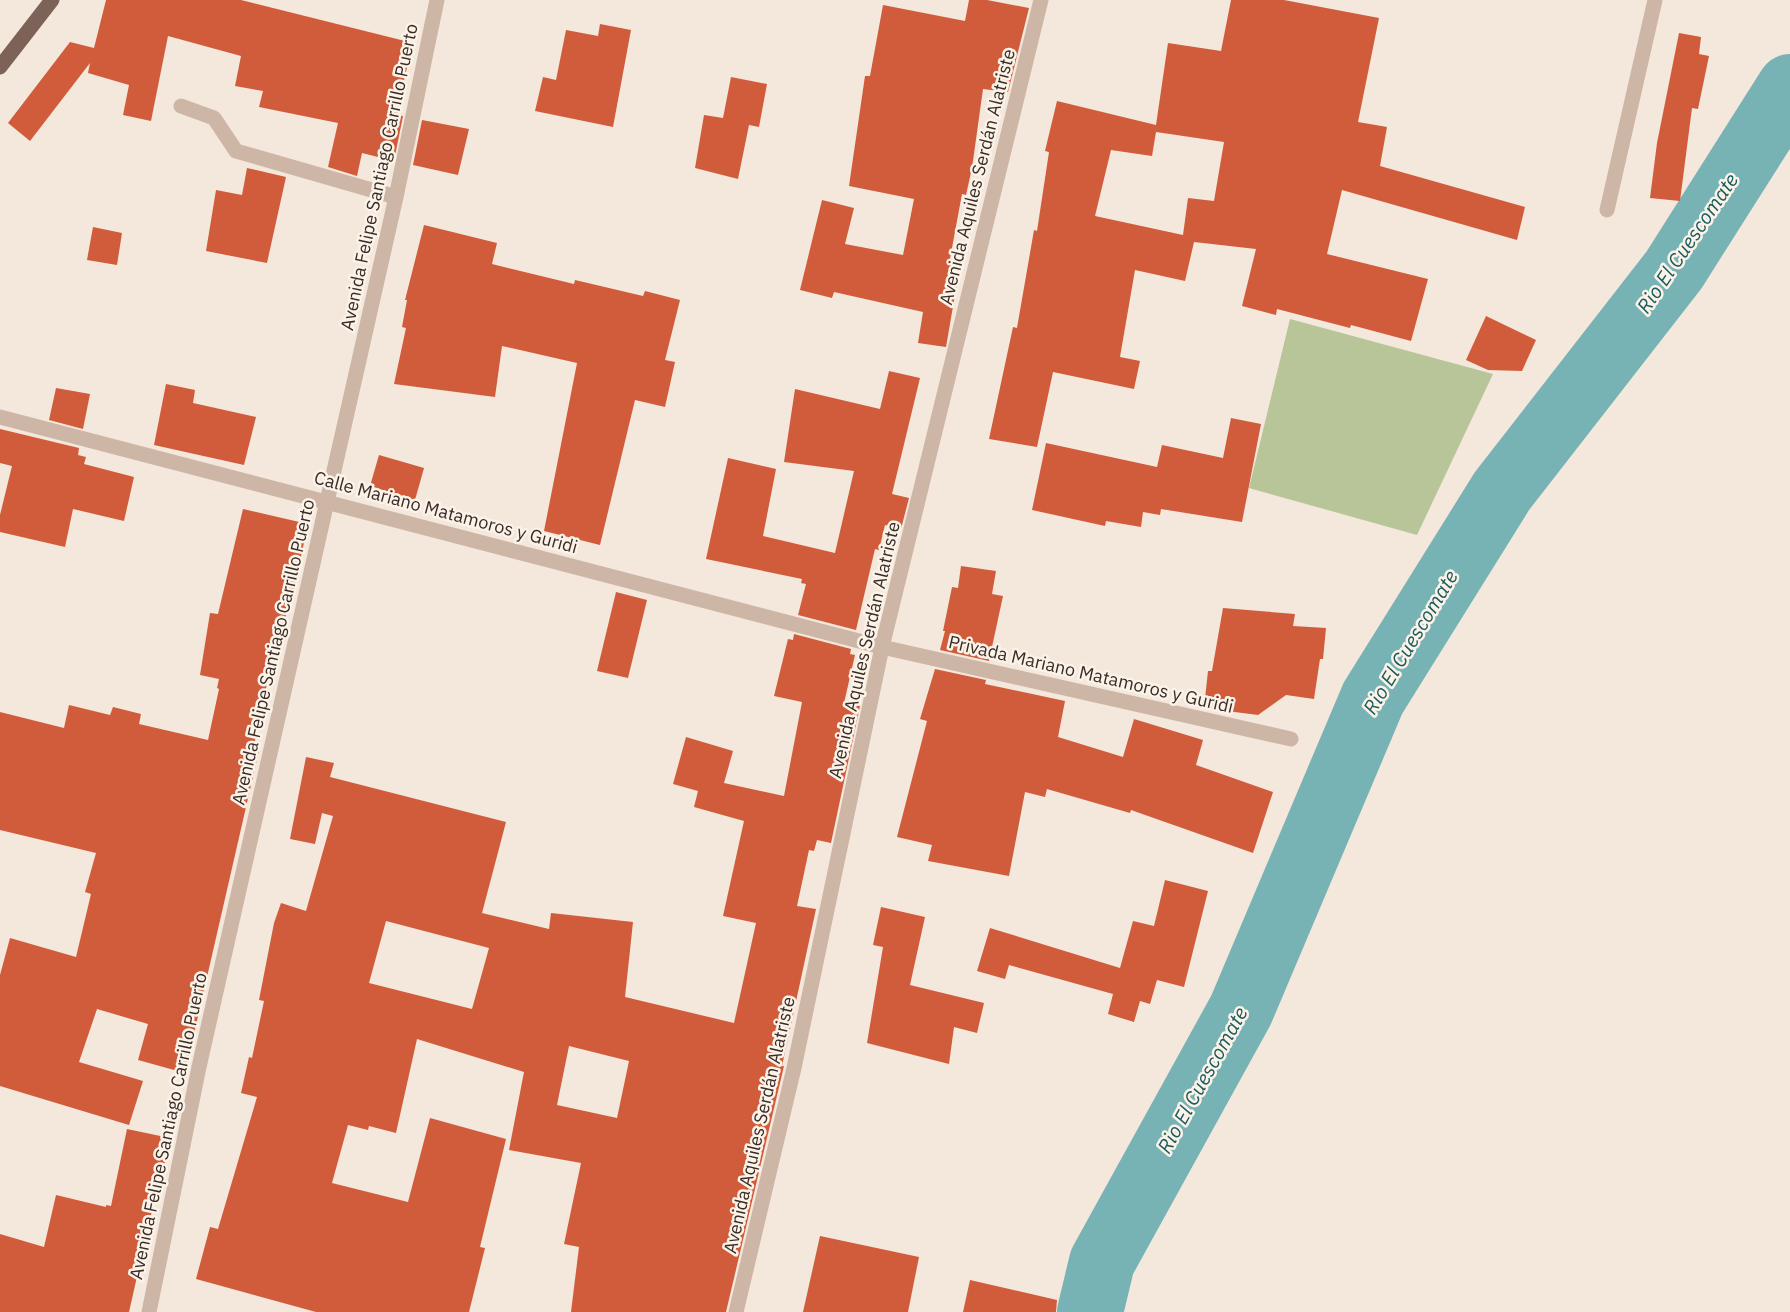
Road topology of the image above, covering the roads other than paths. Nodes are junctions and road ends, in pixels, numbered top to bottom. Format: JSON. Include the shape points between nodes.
{"nodes":[{"id":1,"x":52,"y":0,"type":"edge"},
{"id":2,"x":437,"y":0,"type":"edge"},
{"id":3,"x":1041,"y":0,"type":"edge"},
{"id":4,"x":1655,"y":0,"type":"edge"},
{"id":5,"x":0,"y":67,"type":"edge"},
{"id":6,"x":182,"y":106,"type":"dead end"},
{"id":7,"x":396,"y":197,"type":"junction"},
{"id":8,"x":1607,"y":210,"type":"dead end"},
{"id":9,"x":0,"y":417,"type":"edge"},
{"id":10,"x":327,"y":501,"type":"junction"},
{"id":11,"x":882,"y":647,"type":"junction"},
{"id":12,"x":1291,"y":739,"type":"dead end"},
{"id":13,"x":149,"y":1312,"type":"edge"},
{"id":14,"x":736,"y":1312,"type":"edge"}],
"edges":[{"from":1,"to":5,"type":"main road"},
{"from":2,"to":7,"type":"street","name":"Avenida Felipe Santiago Carrillo Puerto"},
{"from":3,"to":11,"type":"street","name":"Avenida Aquiles Serdán Alatriste"},
{"from":4,"to":8,"type":"street"},
{"from":6,"to":7,"type":"street","via":[[214,118],[236,152]]},
{"from":7,"to":10,"type":"street","name":"Avenida Felipe Santiago Carrillo Puerto"},
{"from":9,"to":10,"type":"street","name":"Calle Mariano Matamoros y Guridi"},
{"from":10,"to":11,"type":"street","name":"Calle Mariano Matamoros y Guridi"},
{"from":10,"to":13,"type":"street","name":"Avenida Felipe Santiago Carrillo Puerto","via":[[199,1067]]},
{"from":11,"to":12,"type":"street","name":"Privada Mariano Matamoros y Guridi"},
{"from":11,"to":14,"type":"street","name":"Avenida Aquiles Serdán Alatriste","via":[[794,1068]]}]}
